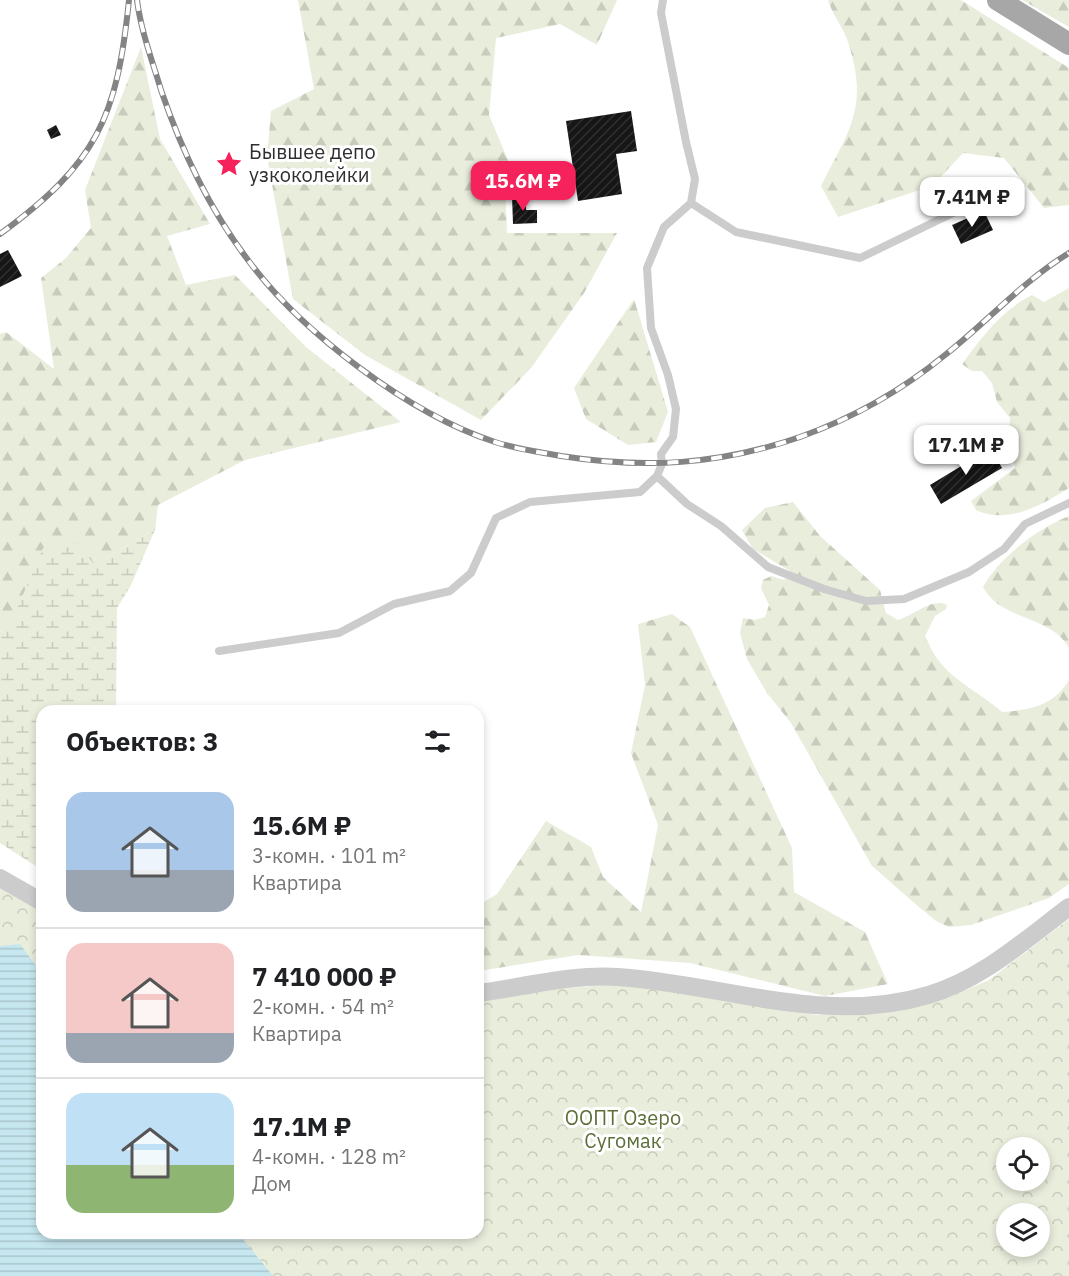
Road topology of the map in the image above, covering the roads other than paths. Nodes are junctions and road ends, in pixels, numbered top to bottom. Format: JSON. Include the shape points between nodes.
{"nodes":[{"id":1,"x":663,"y":0,"type":"edge"},
{"id":2,"x":998,"y":0,"type":"edge"},
{"id":3,"x":1069,"y":44,"type":"edge"},
{"id":4,"x":990,"y":195,"type":"dead end"},
{"id":5,"x":691,"y":203,"type":"junction"},
{"id":6,"x":657,"y":476,"type":"junction"},
{"id":7,"x":1069,"y":503,"type":"edge"},
{"id":8,"x":219,"y":651,"type":"dead end"},
{"id":9,"x":0,"y":878,"type":"edge"},
{"id":10,"x":36,"y":899,"type":"edge"},
{"id":11,"x":1069,"y":907,"type":"edge"},
{"id":12,"x":484,"y":992,"type":"edge"}],
"edges":[{"from":1,"to":5,"type":"lane","via":[[661,13],[695,179]]},
{"from":2,"to":3,"type":"main road"},
{"from":4,"to":5,"type":"lane","via":[[860,258],[736,232]]},
{"from":5,"to":6,"type":"lane","via":[[664,227],[647,268],[651,328],[676,409],[673,437],[661,454]]},
{"from":6,"to":7,"type":"lane","via":[[768,567],[866,601],[904,599],[969,572],[1004,549],[1025,524]]},
{"from":6,"to":8,"type":"lane","via":[[640,492],[530,502],[496,518],[471,573],[450,591],[394,604],[339,633]]},
{"from":9,"to":10,"type":"street"},
{"from":11,"to":12,"type":"street","via":[[1004,956],[958,984],[890,1003],[804,1006],[616,977],[569,979]]}]}
